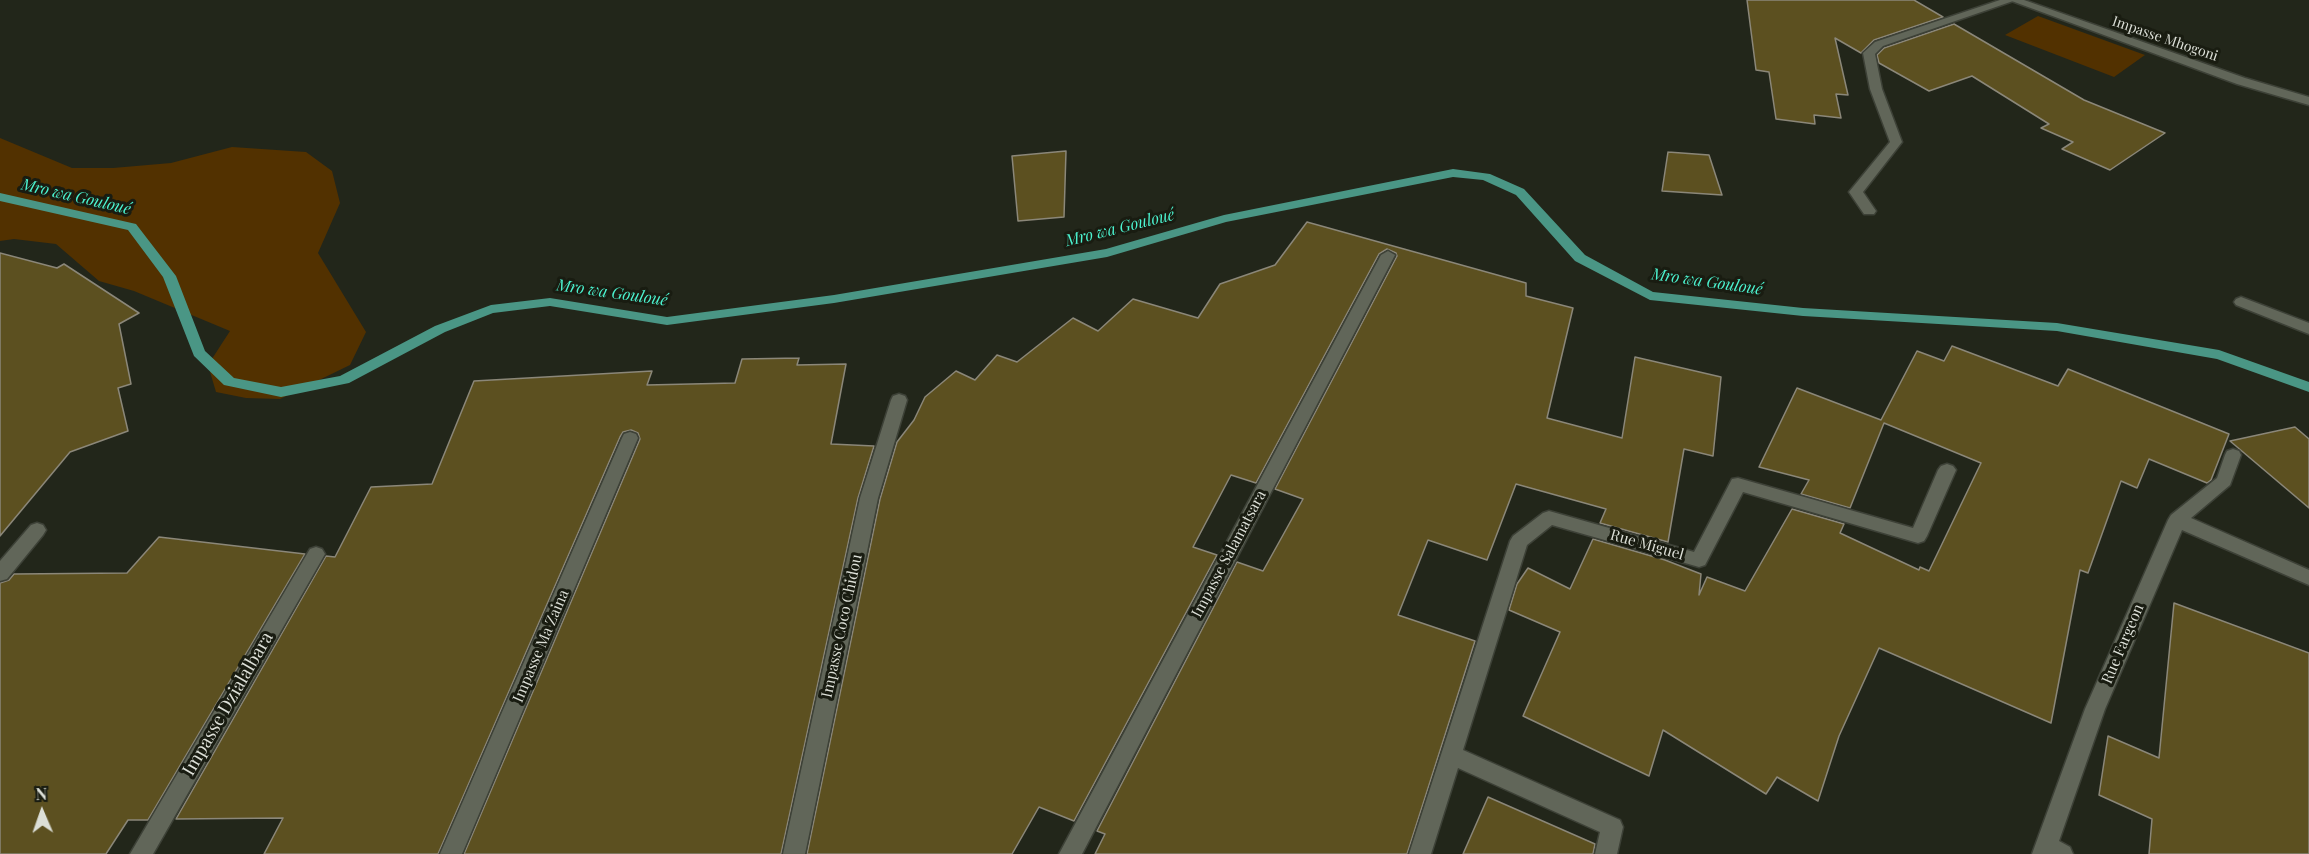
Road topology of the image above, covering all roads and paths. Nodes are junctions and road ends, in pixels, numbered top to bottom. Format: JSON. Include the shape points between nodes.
{"nodes":[{"id":1,"x":2012,"y":0,"type":"edge"},
{"id":2,"x":2309,"y":101,"type":"edge"},
{"id":3,"x":1869,"y":211,"type":"dead end"},
{"id":4,"x":1388,"y":255,"type":"dead end"},
{"id":5,"x":2241,"y":302,"type":"dead end"},
{"id":6,"x":2309,"y":329,"type":"edge"},
{"id":7,"x":899,"y":400,"type":"dead end"},
{"id":8,"x":630,"y":438,"type":"dead end"},
{"id":9,"x":2233,"y":455,"type":"dead end"},
{"id":10,"x":1947,"y":470,"type":"dead end"},
{"id":11,"x":2177,"y":520,"type":"junction"},
{"id":12,"x":37,"y":530,"type":"dead end"},
{"id":13,"x":316,"y":554,"type":"dead end"},
{"id":14,"x":0,"y":574,"type":"edge"},
{"id":15,"x":2309,"y":578,"type":"edge"},
{"id":16,"x":1452,"y":755,"type":"junction"},
{"id":17,"x":2051,"y":852,"type":"edge"},
{"id":18,"x":141,"y":854,"type":"edge"},
{"id":19,"x":451,"y":854,"type":"edge"},
{"id":20,"x":794,"y":854,"type":"edge"},
{"id":21,"x":1070,"y":854,"type":"edge"},
{"id":22,"x":1420,"y":854,"type":"edge"},
{"id":23,"x":1606,"y":854,"type":"edge"}],
"edges":[{"from":1,"to":2,"type":"street","name":"Impasse Mhogoni"},
{"from":1,"to":3,"type":"street","via":[[1879,44],[1869,53],[1876,89],[1896,142],[1856,192]]},
{"from":4,"to":21,"type":"street","name":"Impasse Salamatsara"},
{"from":5,"to":6,"type":"street"},
{"from":7,"to":20,"type":"street","name":"Impasse Coco Chidou","via":[[869,498]]},
{"from":8,"to":19,"type":"street","name":"Impasse Ma Zaina"},
{"from":9,"to":11,"type":"street","name":"Rue Fargeon","via":[[2224,481]]},
{"from":10,"to":16,"type":"street","name":"Rue Miguel","via":[[1918,536],[1738,484],[1698,560],[1549,518],[1519,542]]},
{"from":11,"to":15,"type":"street"},
{"from":11,"to":17,"type":"street","name":"Rue Fargeon","via":[[2095,709]]},
{"from":12,"to":14,"type":"street"},
{"from":13,"to":18,"type":"street","name":"Impasse Dzialalbara"},
{"from":16,"to":22,"type":"street","name":"Rue Miguel"},
{"from":16,"to":23,"type":"street","via":[[1612,828]]}]}
